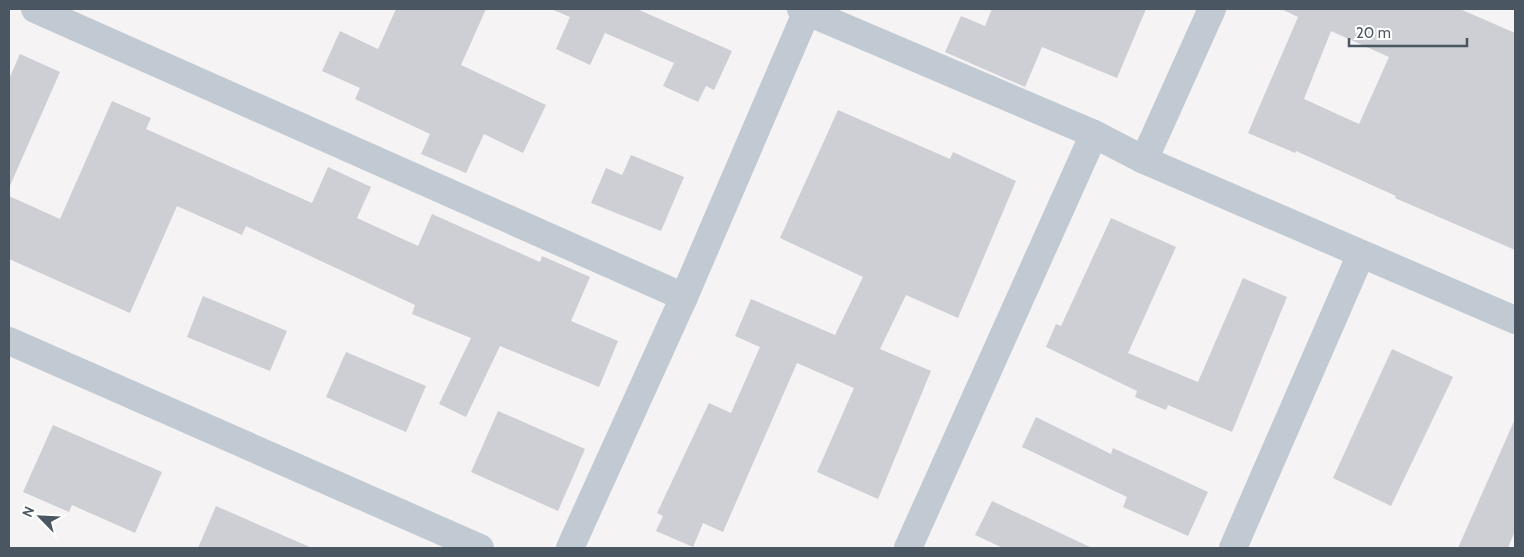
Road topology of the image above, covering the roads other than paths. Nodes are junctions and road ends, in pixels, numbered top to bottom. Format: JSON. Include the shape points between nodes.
{"nodes":[{"id":1,"x":35,"y":9,"type":"edge"},
{"id":2,"x":1212,"y":9,"type":"edge"},
{"id":3,"x":804,"y":10,"type":"edge"},
{"id":4,"x":1094,"y":134,"type":"junction"},
{"id":5,"x":1144,"y":160,"type":"junction"},
{"id":6,"x":1361,"y":254,"type":"junction"},
{"id":7,"x":684,"y":297,"type":"junction"},
{"id":8,"x":1515,"y":320,"type":"edge"},
{"id":9,"x":9,"y":341,"type":"edge"},
{"id":10,"x":480,"y":548,"type":"edge"},
{"id":11,"x":570,"y":548,"type":"edge"},
{"id":12,"x":908,"y":548,"type":"edge"},
{"id":13,"x":1233,"y":548,"type":"edge"}],
"edges":[{"from":1,"to":7,"type":"street"},
{"from":2,"to":5,"type":"street"},
{"from":3,"to":4,"type":"street"},
{"from":3,"to":7,"type":"street"},
{"from":4,"to":5,"type":"street"},
{"from":4,"to":12,"type":"street"},
{"from":5,"to":6,"type":"street"},
{"from":6,"to":8,"type":"street"},
{"from":6,"to":13,"type":"street"},
{"from":7,"to":11,"type":"street"},
{"from":9,"to":10,"type":"street"}]}
